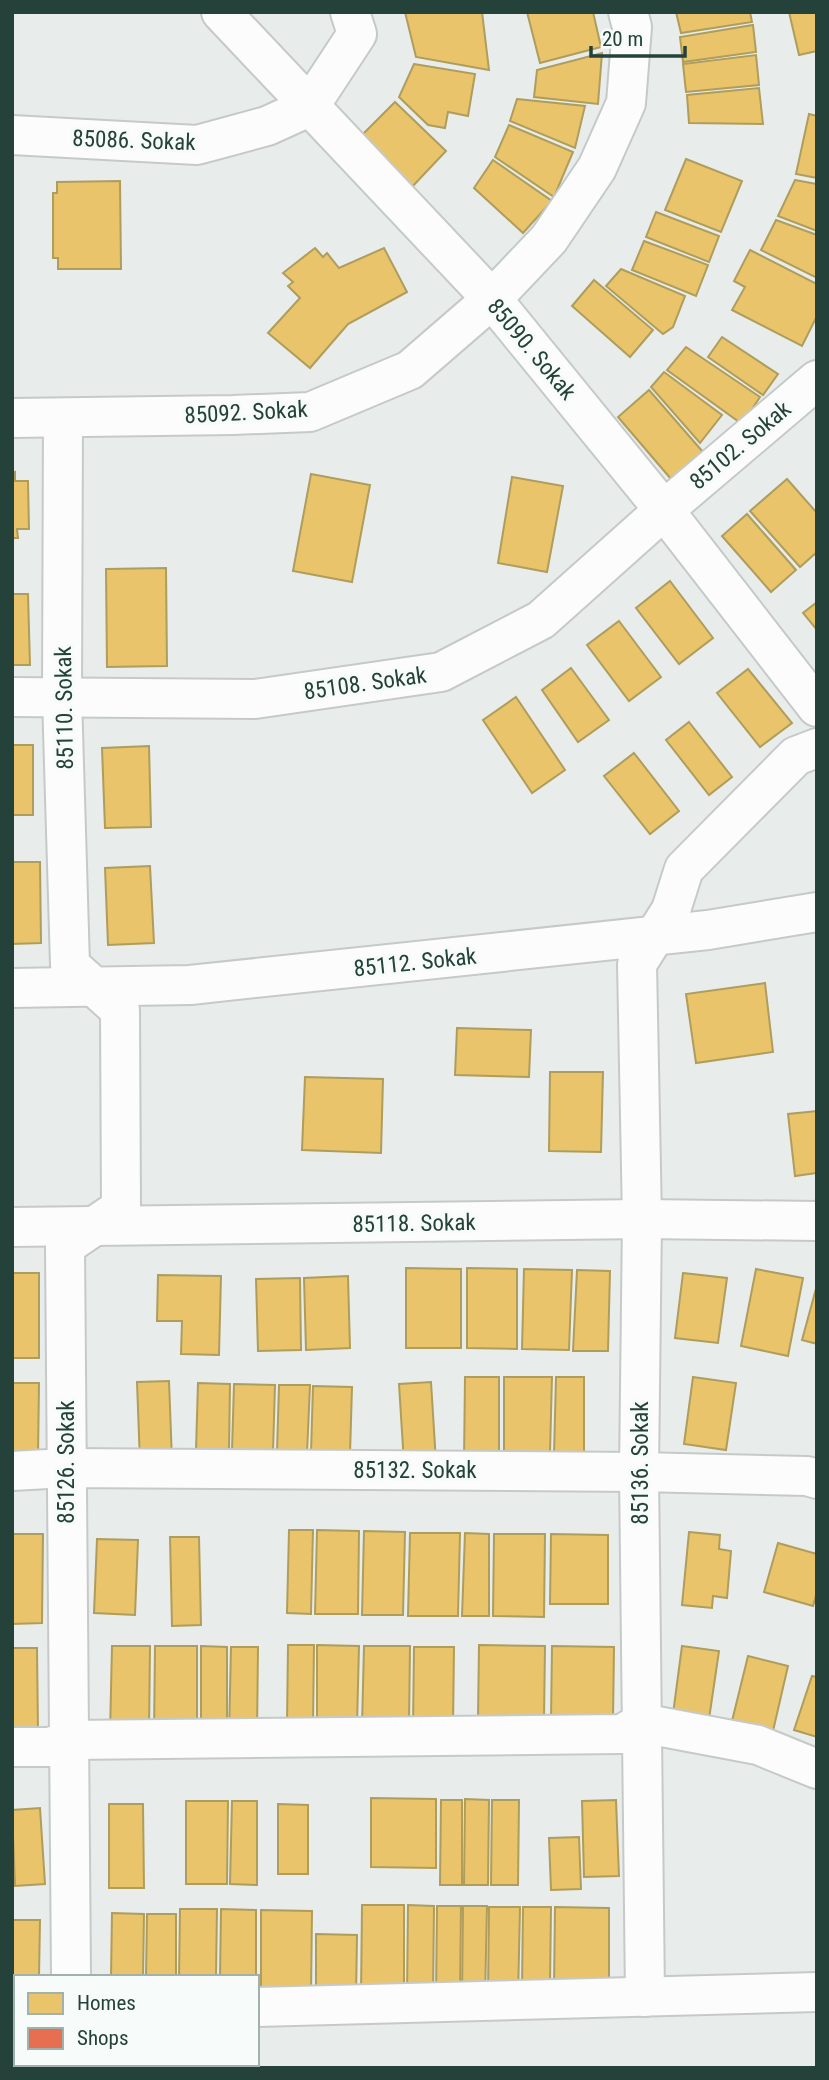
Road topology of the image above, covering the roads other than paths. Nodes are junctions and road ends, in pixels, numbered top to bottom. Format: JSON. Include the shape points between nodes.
{"nodes":[{"id":1,"x":221,"y":12,"type":"edge"},
{"id":2,"x":351,"y":12,"type":"edge"},
{"id":3,"x":628,"y":12,"type":"edge"},
{"id":4,"x":309,"y":107,"type":"junction"},
{"id":5,"x":12,"y":135,"type":"edge"},
{"id":6,"x":492,"y":299,"type":"junction"},
{"id":7,"x":817,"y":380,"type":"edge"},
{"id":8,"x":12,"y":418,"type":"edge"},
{"id":9,"x":63,"y":418,"type":"junction"},
{"id":10,"x":664,"y":510,"type":"junction"},
{"id":11,"x":12,"y":697,"type":"edge"},
{"id":12,"x":62,"y":697,"type":"junction"},
{"id":13,"x":817,"y":707,"type":"edge"},
{"id":14,"x":817,"y":748,"type":"edge"},
{"id":15,"x":817,"y":912,"type":"edge"},
{"id":16,"x":657,"y":935,"type":"junction"},
{"id":17,"x":12,"y":989,"type":"edge"},
{"id":18,"x":94,"y":989,"type":"junction"},
{"id":19,"x":642,"y":1219,"type":"junction"},
{"id":20,"x":817,"y":1221,"type":"edge"},
{"id":21,"x":12,"y":1227,"type":"edge"},
{"id":22,"x":93,"y":1227,"type":"junction"},
{"id":23,"x":66,"y":1468,"type":"junction"},
{"id":24,"x":12,"y":1472,"type":"edge"},
{"id":25,"x":639,"y":1472,"type":"junction"},
{"id":26,"x":817,"y":1479,"type":"edge"},
{"id":27,"x":640,"y":1723,"type":"junction"},
{"id":28,"x":70,"y":1740,"type":"junction"},
{"id":29,"x":12,"y":1747,"type":"edge"},
{"id":30,"x":817,"y":1769,"type":"edge"},
{"id":31,"x":71,"y":1975,"type":"edge"},
{"id":32,"x":817,"y":1992,"type":"edge"},
{"id":33,"x":645,"y":1997,"type":"junction"},
{"id":34,"x":259,"y":2007,"type":"edge"}],
"edges":[{"from":1,"to":4,"type":"street","name":"85090. Sokak"},
{"from":2,"to":4,"type":"street","via":[[356,34]]},
{"from":3,"to":6,"type":"street","name":"85092. Sokak","via":[[632,27],[626,103],[597,168],[549,239]]},
{"from":4,"to":5,"type":"street","name":"85086. Sokak","via":[[267,126],[197,145]]},
{"from":4,"to":6,"type":"street","name":"85090. Sokak"},
{"from":6,"to":9,"type":"street","name":"85092. Sokak","via":[[410,370],[310,412]]},
{"from":6,"to":10,"type":"street","name":"85090. Sokak"},
{"from":7,"to":10,"type":"street","name":"85102. Sokak"},
{"from":8,"to":9,"type":"street","name":"85092. Sokak"},
{"from":9,"to":12,"type":"street","name":"85110. Sokak"},
{"from":10,"to":12,"type":"street","name":"85108. Sokak","via":[[541,620],[441,672],[255,699]]},
{"from":10,"to":13,"type":"street","name":"85090. Sokak"},
{"from":11,"to":12,"type":"street","name":"85108. Sokak"},
{"from":12,"to":18,"type":"street","name":"85110. Sokak","via":[[70,965]]},
{"from":14,"to":16,"type":"street","name":"85136. Sokak","via":[[796,756],[684,869]]},
{"from":15,"to":16,"type":"street","name":"85112. Sokak"},
{"from":16,"to":18,"type":"street","name":"85112. Sokak","via":[[190,985]]},
{"from":16,"to":19,"type":"street","name":"85136. Sokak","via":[[638,964]]},
{"from":17,"to":18,"type":"street","name":"85112. Sokak"},
{"from":18,"to":22,"type":"street","name":"85126. Sokak","via":[[120,1010],[121,1208]]},
{"from":19,"to":20,"type":"street","name":"85118. Sokak"},
{"from":19,"to":22,"type":"street","name":"85118. Sokak"},
{"from":19,"to":25,"type":"street","name":"85136. Sokak"},
{"from":21,"to":22,"type":"street","name":"85118. Sokak"},
{"from":22,"to":23,"type":"street","name":"85126. Sokak","via":[[65,1246]]},
{"from":23,"to":24,"type":"street","name":"85132. Sokak"},
{"from":23,"to":25,"type":"street","name":"85132. Sokak"},
{"from":23,"to":28,"type":"street","name":"85126. Sokak"},
{"from":25,"to":26,"type":"street","name":"85132. Sokak"},
{"from":25,"to":27,"type":"street","name":"85136. Sokak"},
{"from":27,"to":28,"type":"street","via":[[622,1734]]},
{"from":27,"to":30,"type":"street","via":[[758,1745]]},
{"from":27,"to":33,"type":"street","name":"85136. Sokak"},
{"from":28,"to":29,"type":"street","via":[[50,1747]]},
{"from":28,"to":31,"type":"street","name":"85126. Sokak"},
{"from":32,"to":33,"type":"street"},
{"from":33,"to":34,"type":"street"}]}
